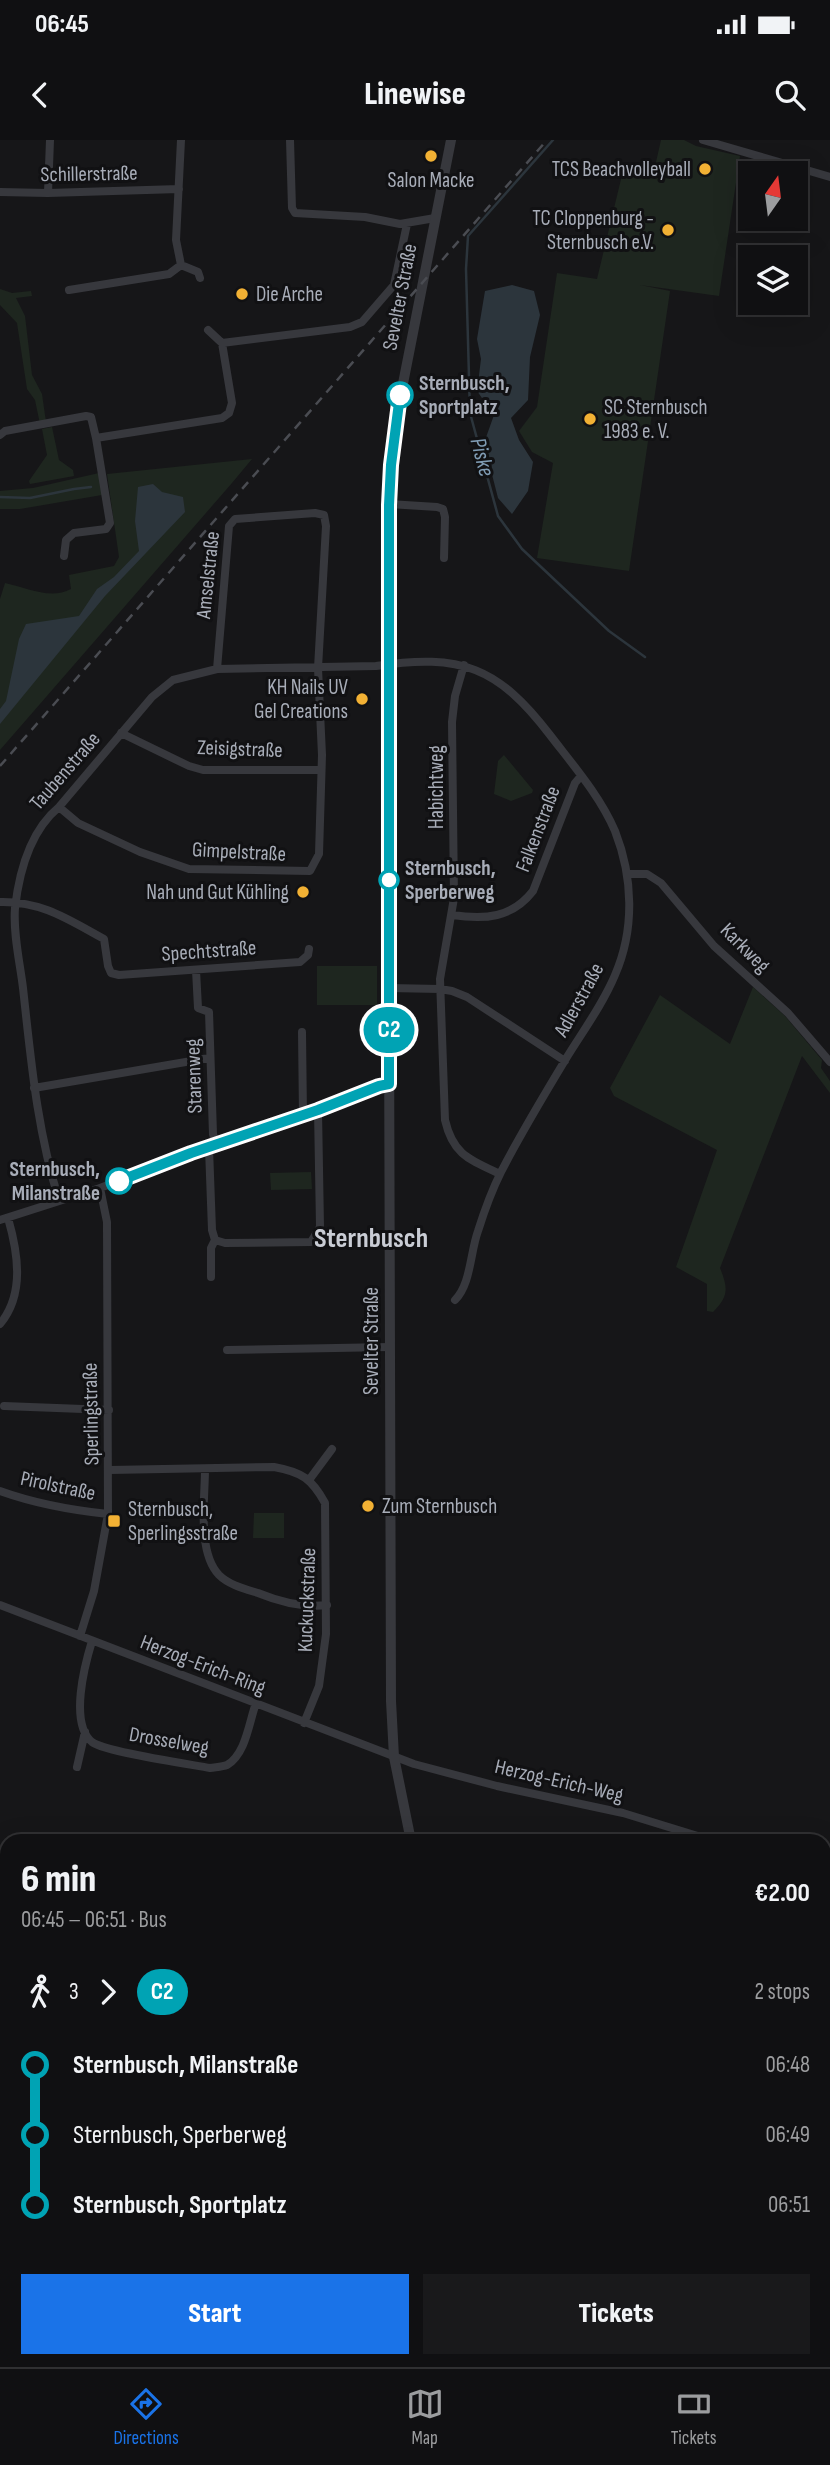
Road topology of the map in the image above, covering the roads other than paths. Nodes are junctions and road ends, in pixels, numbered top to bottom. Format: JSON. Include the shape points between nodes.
{"nodes":[{"id":1,"x":50,"y":140,"type":"edge"},
{"id":2,"x":181,"y":140,"type":"edge"},
{"id":3,"x":290,"y":140,"type":"edge"},
{"id":4,"x":451,"y":140,"type":"edge"},
{"id":5,"x":703,"y":140,"type":"edge"},
{"id":6,"x":830,"y":177,"type":"edge"},
{"id":7,"x":179,"y":190,"type":"junction"},
{"id":8,"x":0,"y":192,"type":"edge"},
{"id":9,"x":48,"y":193,"type":"junction"},
{"id":10,"x":435,"y":218,"type":"junction"},
{"id":11,"x":407,"y":224,"type":"junction"},
{"id":12,"x":181,"y":265,"type":"junction"},
{"id":13,"x":200,"y":278,"type":"dead end"},
{"id":14,"x":69,"y":290,"type":"dead end"},
{"id":15,"x":208,"y":330,"type":"dead end"},
{"id":16,"x":222,"y":344,"type":"junction"},
{"id":17,"x":0,"y":435,"type":"edge"},
{"id":18,"x":96,"y":438,"type":"junction"},
{"id":19,"x":389,"y":505,"type":"junction"},
{"id":20,"x":64,"y":556,"type":"dead end"},
{"id":21,"x":444,"y":558,"type":"dead end"},
{"id":22,"x":388,"y":664,"type":"junction"},
{"id":23,"x":464,"y":665,"type":"junction"},
{"id":24,"x":318,"y":668,"type":"junction"},
{"id":25,"x":217,"y":669,"type":"junction"},
{"id":26,"x":121,"y":733,"type":"junction"},
{"id":27,"x":321,"y":770,"type":"junction"},
{"id":28,"x":581,"y":776,"type":"junction"},
{"id":29,"x":59,"y":807,"type":"junction"},
{"id":30,"x":628,"y":874,"type":"junction"},
{"id":31,"x":0,"y":902,"type":"edge"},
{"id":32,"x":16,"y":902,"type":"junction"},
{"id":33,"x":452,"y":915,"type":"junction"},
{"id":34,"x":309,"y":949,"type":"dead end"},
{"id":35,"x":196,"y":970,"type":"junction"},
{"id":36,"x":389,"y":988,"type":"junction"},
{"id":37,"x":440,"y":989,"type":"junction"},
{"id":38,"x":302,"y":1032,"type":"dead end"},
{"id":39,"x":209,"y":1058,"type":"junction"},
{"id":40,"x":565,"y":1060,"type":"junction"},
{"id":41,"x":830,"y":1062,"type":"edge"},
{"id":42,"x":389,"y":1084,"type":"junction"},
{"id":43,"x":34,"y":1088,"type":"junction"},
{"id":44,"x":318,"y":1110,"type":"junction"},
{"id":45,"x":303,"y":1116,"type":"junction"},
{"id":46,"x":213,"y":1147,"type":"junction"},
{"id":47,"x":500,"y":1174,"type":"junction"},
{"id":48,"x":100,"y":1188,"type":"junction"},
{"id":49,"x":59,"y":1200,"type":"junction"},
{"id":50,"x":4,"y":1219,"type":"edge"},
{"id":51,"x":215,"y":1240,"type":"junction"},
{"id":52,"x":211,"y":1278,"type":"dead end"},
{"id":53,"x":455,"y":1300,"type":"dead end"},
{"id":54,"x":0,"y":1324,"type":"edge"},
{"id":55,"x":390,"y":1348,"type":"junction"},
{"id":56,"x":227,"y":1350,"type":"dead end"},
{"id":57,"x":4,"y":1406,"type":"dead end"},
{"id":58,"x":109,"y":1410,"type":"junction"},
{"id":59,"x":332,"y":1449,"type":"dead end"},
{"id":60,"x":205,"y":1469,"type":"junction"},
{"id":61,"x":110,"y":1470,"type":"junction"},
{"id":62,"x":309,"y":1480,"type":"junction"},
{"id":63,"x":0,"y":1491,"type":"edge"},
{"id":64,"x":108,"y":1514,"type":"junction"},
{"id":65,"x":0,"y":1605,"type":"edge"},
{"id":66,"x":327,"y":1605,"type":"junction"},
{"id":67,"x":80,"y":1636,"type":"junction"},
{"id":68,"x":92,"y":1641,"type":"junction"},
{"id":69,"x":256,"y":1703,"type":"junction"},
{"id":70,"x":304,"y":1723,"type":"junction"},
{"id":71,"x":85,"y":1732,"type":"junction"},
{"id":72,"x":394,"y":1757,"type":"junction"},
{"id":73,"x":77,"y":1767,"type":"dead end"},
{"id":74,"x":410,"y":1834,"type":"edge"},
{"id":75,"x":691,"y":1834,"type":"edge"}],
"edges":[{"from":1,"to":9,"type":"street"},
{"from":2,"to":7,"type":"street"},
{"from":3,"to":11,"type":"street","via":[[295,213]]},
{"from":4,"to":10,"type":"street","name":"Sevelter Straße"},
{"from":5,"to":6,"type":"street"},
{"from":7,"to":9,"type":"street","name":"Schillerstraße"},
{"from":7,"to":12,"type":"street","via":[[176,240]]},
{"from":8,"to":9,"type":"street","name":"Schillerstraße"},
{"from":10,"to":11,"type":"street"},
{"from":10,"to":19,"type":"street","name":"Sevelter Straße","via":[[397,414]]},
{"from":11,"to":16,"type":"street","via":[[394,285],[362,322]]},
{"from":12,"to":13,"type":"street","via":[[198,272]]},
{"from":12,"to":14,"type":"street","via":[[169,274]]},
{"from":15,"to":16,"type":"street"},
{"from":16,"to":18,"type":"street","via":[[232,403],[229,413],[222,418]]},
{"from":17,"to":18,"type":"street","via":[[86,416],[93,421]]},
{"from":18,"to":20,"type":"street","via":[[110,523],[106,529],[74,533],[66,540]]},
{"from":19,"to":21,"type":"street","via":[[443,509]]},
{"from":19,"to":22,"type":"street","name":"Sevelter Straße"},
{"from":22,"to":23,"type":"street","name":"Adlerstraße"},
{"from":22,"to":24,"type":"street","name":"Taubenstraße"},
{"from":22,"to":36,"type":"street","name":"Sevelter Straße"},
{"from":23,"to":28,"type":"street","name":"Adlerstraße","via":[[484,672],[514,694]]},
{"from":23,"to":33,"type":"street","name":"Habichtweg","via":[[452,722]]},
{"from":24,"to":25,"type":"street","name":"Taubenstraße"},
{"from":24,"to":25,"type":"street","name":"Amselstraße","via":[[326,520],[315,513],[235,519],[229,526]]},
{"from":24,"to":27,"type":"street","name":"Gimpelstraße"},
{"from":25,"to":26,"type":"street","name":"Taubenstraße","via":[[163,686]]},
{"from":26,"to":27,"type":"street","name":"Zeisigstraße","via":[[203,769]]},
{"from":26,"to":29,"type":"street","name":"Taubenstraße"},
{"from":27,"to":29,"type":"street","name":"Gimpelstraße","via":[[319,854],[310,871],[189,869],[78,823]]},
{"from":28,"to":30,"type":"street","name":"Adlerstraße","via":[[614,830]]},
{"from":28,"to":33,"type":"street","name":"Falkenstraße","via":[[525,902],[511,912],[491,916]]},
{"from":29,"to":32,"type":"street","name":"Taubenstraße","via":[[38,830]]},
{"from":30,"to":40,"type":"street","name":"Adlerstraße","via":[[628,928],[620,961]]},
{"from":30,"to":41,"type":"street","name":"Karkweg","via":[[647,874],[660,883],[715,946],[788,1013]]},
{"from":31,"to":32,"type":"street"},
{"from":32,"to":35,"type":"street","name":"Spechtstraße","via":[[44,908],[104,939],[111,973]]},
{"from":32,"to":43,"type":"street","name":"Taubenstraße"},
{"from":33,"to":37,"type":"street","name":"Habichtweg"},
{"from":34,"to":35,"type":"street","name":"Spechtstraße","via":[[300,962]]},
{"from":35,"to":39,"type":"street","name":"Starenweg","via":[[198,1008],[209,1012]]},
{"from":36,"to":37,"type":"street"},
{"from":36,"to":42,"type":"street","name":"Sevelter Straße"},
{"from":37,"to":40,"type":"street","via":[[467,997]]},
{"from":37,"to":47,"type":"street","name":"Habichtweg","via":[[449,1136],[465,1156]]},
{"from":38,"to":45,"type":"street"},
{"from":39,"to":43,"type":"street"},
{"from":39,"to":46,"type":"street","name":"Starenweg"},
{"from":40,"to":47,"type":"street","name":"Adlerstraße"},
{"from":42,"to":44,"type":"street"},
{"from":42,"to":55,"type":"street","name":"Sevelter Straße"},
{"from":43,"to":49,"type":"street","name":"Taubenstraße","via":[[47,1163]]},
{"from":44,"to":45,"type":"street"},
{"from":44,"to":51,"type":"street","via":[[320,1227],[312,1242]]},
{"from":45,"to":46,"type":"street"},
{"from":46,"to":48,"type":"street"},
{"from":46,"to":51,"type":"street","name":"Starenweg"},
{"from":47,"to":53,"type":"street","name":"Adlerstraße","via":[[477,1231],[463,1293]]},
{"from":48,"to":49,"type":"street"},
{"from":48,"to":58,"type":"street","name":"Sperlingstraße","via":[[107,1222]]},
{"from":49,"to":50,"type":"street"},
{"from":50,"to":54,"type":"street","via":[[17,1264],[16,1295]]},
{"from":51,"to":52,"type":"street","name":"Starenweg"},
{"from":55,"to":56,"type":"street"},
{"from":55,"to":72,"type":"street","name":"Sevelter Straße"},
{"from":57,"to":58,"type":"street"},
{"from":58,"to":61,"type":"street","name":"Sperlingstraße"},
{"from":59,"to":62,"type":"street"},
{"from":60,"to":61,"type":"street"},
{"from":60,"to":62,"type":"street","via":[[274,1467],[293,1470]]},
{"from":60,"to":66,"type":"street","via":[[205,1549],[219,1575],[277,1601]]},
{"from":61,"to":64,"type":"street","name":"Sperlingstraße"},
{"from":62,"to":66,"type":"street","name":"Kuckuckstraße","via":[[325,1503]]},
{"from":63,"to":64,"type":"street","name":"Pirolstraße","via":[[62,1509]]},
{"from":64,"to":67,"type":"street","name":"Sperlingstraße"},
{"from":65,"to":67,"type":"street","name":"Herzog-Erich-Ring"},
{"from":66,"to":70,"type":"street","name":"Kuckuckstraße","via":[[319,1686]]},
{"from":67,"to":68,"type":"street","name":"Herzog-Erich-Ring"},
{"from":68,"to":69,"type":"street","name":"Herzog-Erich-Ring"},
{"from":68,"to":71,"type":"street","via":[[81,1693]]},
{"from":69,"to":70,"type":"street","name":"Herzog-Erich-Ring"},
{"from":69,"to":71,"type":"street","name":"Drosselweg","via":[[242,1745],[225,1766],[210,1768],[110,1749],[92,1742]]},
{"from":70,"to":72,"type":"street","name":"Herzog-Erich-Ring"},
{"from":71,"to":73,"type":"street"},
{"from":72,"to":74,"type":"street","name":"Sevelter Straße"},
{"from":72,"to":75,"type":"street","name":"Herzog-Erich-Weg"}]}
